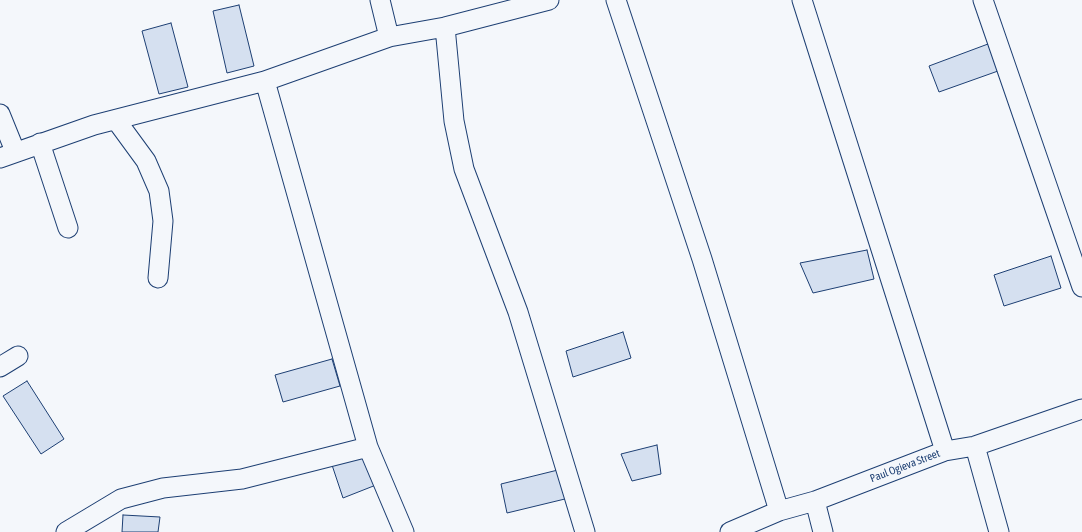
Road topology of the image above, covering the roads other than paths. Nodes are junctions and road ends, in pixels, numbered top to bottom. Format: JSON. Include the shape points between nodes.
{"nodes":[{"id":1,"x":380,"y":0,"type":"edge"},
{"id":2,"x":549,"y":0,"type":"edge"},
{"id":3,"x":616,"y":0,"type":"edge"},
{"id":4,"x":802,"y":0,"type":"edge"},
{"id":5,"x":983,"y":0,"type":"edge"},
{"id":6,"x":499,"y":6,"type":"edge"},
{"id":7,"x":445,"y":27,"type":"junction"},
{"id":8,"x":389,"y":37,"type":"junction"},
{"id":9,"x":266,"y":80,"type":"junction"},
{"id":10,"x":0,"y":114,"type":"edge"},
{"id":11,"x":116,"y":120,"type":"junction"},
{"id":12,"x":40,"y":143,"type":"junction"},
{"id":13,"x":8,"y":155,"type":"edge"},
{"id":14,"x":68,"y":228,"type":"dead end"},
{"id":15,"x":158,"y":278,"type":"dead end"},
{"id":16,"x":1082,"y":287,"type":"edge"},
{"id":17,"x":18,"y":356,"type":"dead end"},
{"id":18,"x":0,"y":367,"type":"edge"},
{"id":19,"x":1082,"y":409,"type":"edge"},
{"id":20,"x":975,"y":446,"type":"junction"},
{"id":21,"x":368,"y":447,"type":"junction"},
{"id":22,"x":944,"y":451,"type":"junction"},
{"id":23,"x":815,"y":501,"type":"junction"},
{"id":24,"x":779,"y":511,"type":"junction"},
{"id":25,"x":66,"y":532,"type":"edge"},
{"id":26,"x":404,"y":532,"type":"edge"},
{"id":27,"x":585,"y":532,"type":"edge"},
{"id":28,"x":730,"y":532,"type":"edge"},
{"id":29,"x":823,"y":532,"type":"edge"},
{"id":30,"x":999,"y":532,"type":"edge"}],
"edges":[{"from":1,"to":8,"type":"street"},
{"from":2,"to":6,"type":"street"},
{"from":3,"to":24,"type":"street","via":[[702,260]]},
{"from":4,"to":22,"type":"street"},
{"from":5,"to":16,"type":"street"},
{"from":6,"to":7,"type":"street"},
{"from":7,"to":8,"type":"street"},
{"from":7,"to":27,"type":"street","via":[[454,121],[464,169],[518,312]]},
{"from":8,"to":9,"type":"street"},
{"from":9,"to":11,"type":"street"},
{"from":9,"to":21,"type":"street"},
{"from":10,"to":13,"type":"street"},
{"from":11,"to":12,"type":"street"},
{"from":11,"to":15,"type":"street","via":[[146,161],[159,191],[163,221]]},
{"from":12,"to":13,"type":"street"},
{"from":12,"to":14,"type":"street"},
{"from":17,"to":18,"type":"street"},
{"from":19,"to":20,"type":"street","name":"Paul Ogieva Street"},
{"from":20,"to":22,"type":"street","name":"Paul Ogieva Street"},
{"from":20,"to":30,"type":"street"},
{"from":21,"to":25,"type":"street","via":[[242,479],[163,488],[121,499]]},
{"from":21,"to":26,"type":"street"},
{"from":22,"to":23,"type":"street","name":"Paul Ogieva Street"},
{"from":23,"to":24,"type":"street","name":"Paul Ogieva Street"},
{"from":23,"to":29,"type":"street"},
{"from":24,"to":28,"type":"street","name":"Paul Ogieva Street"}]}
